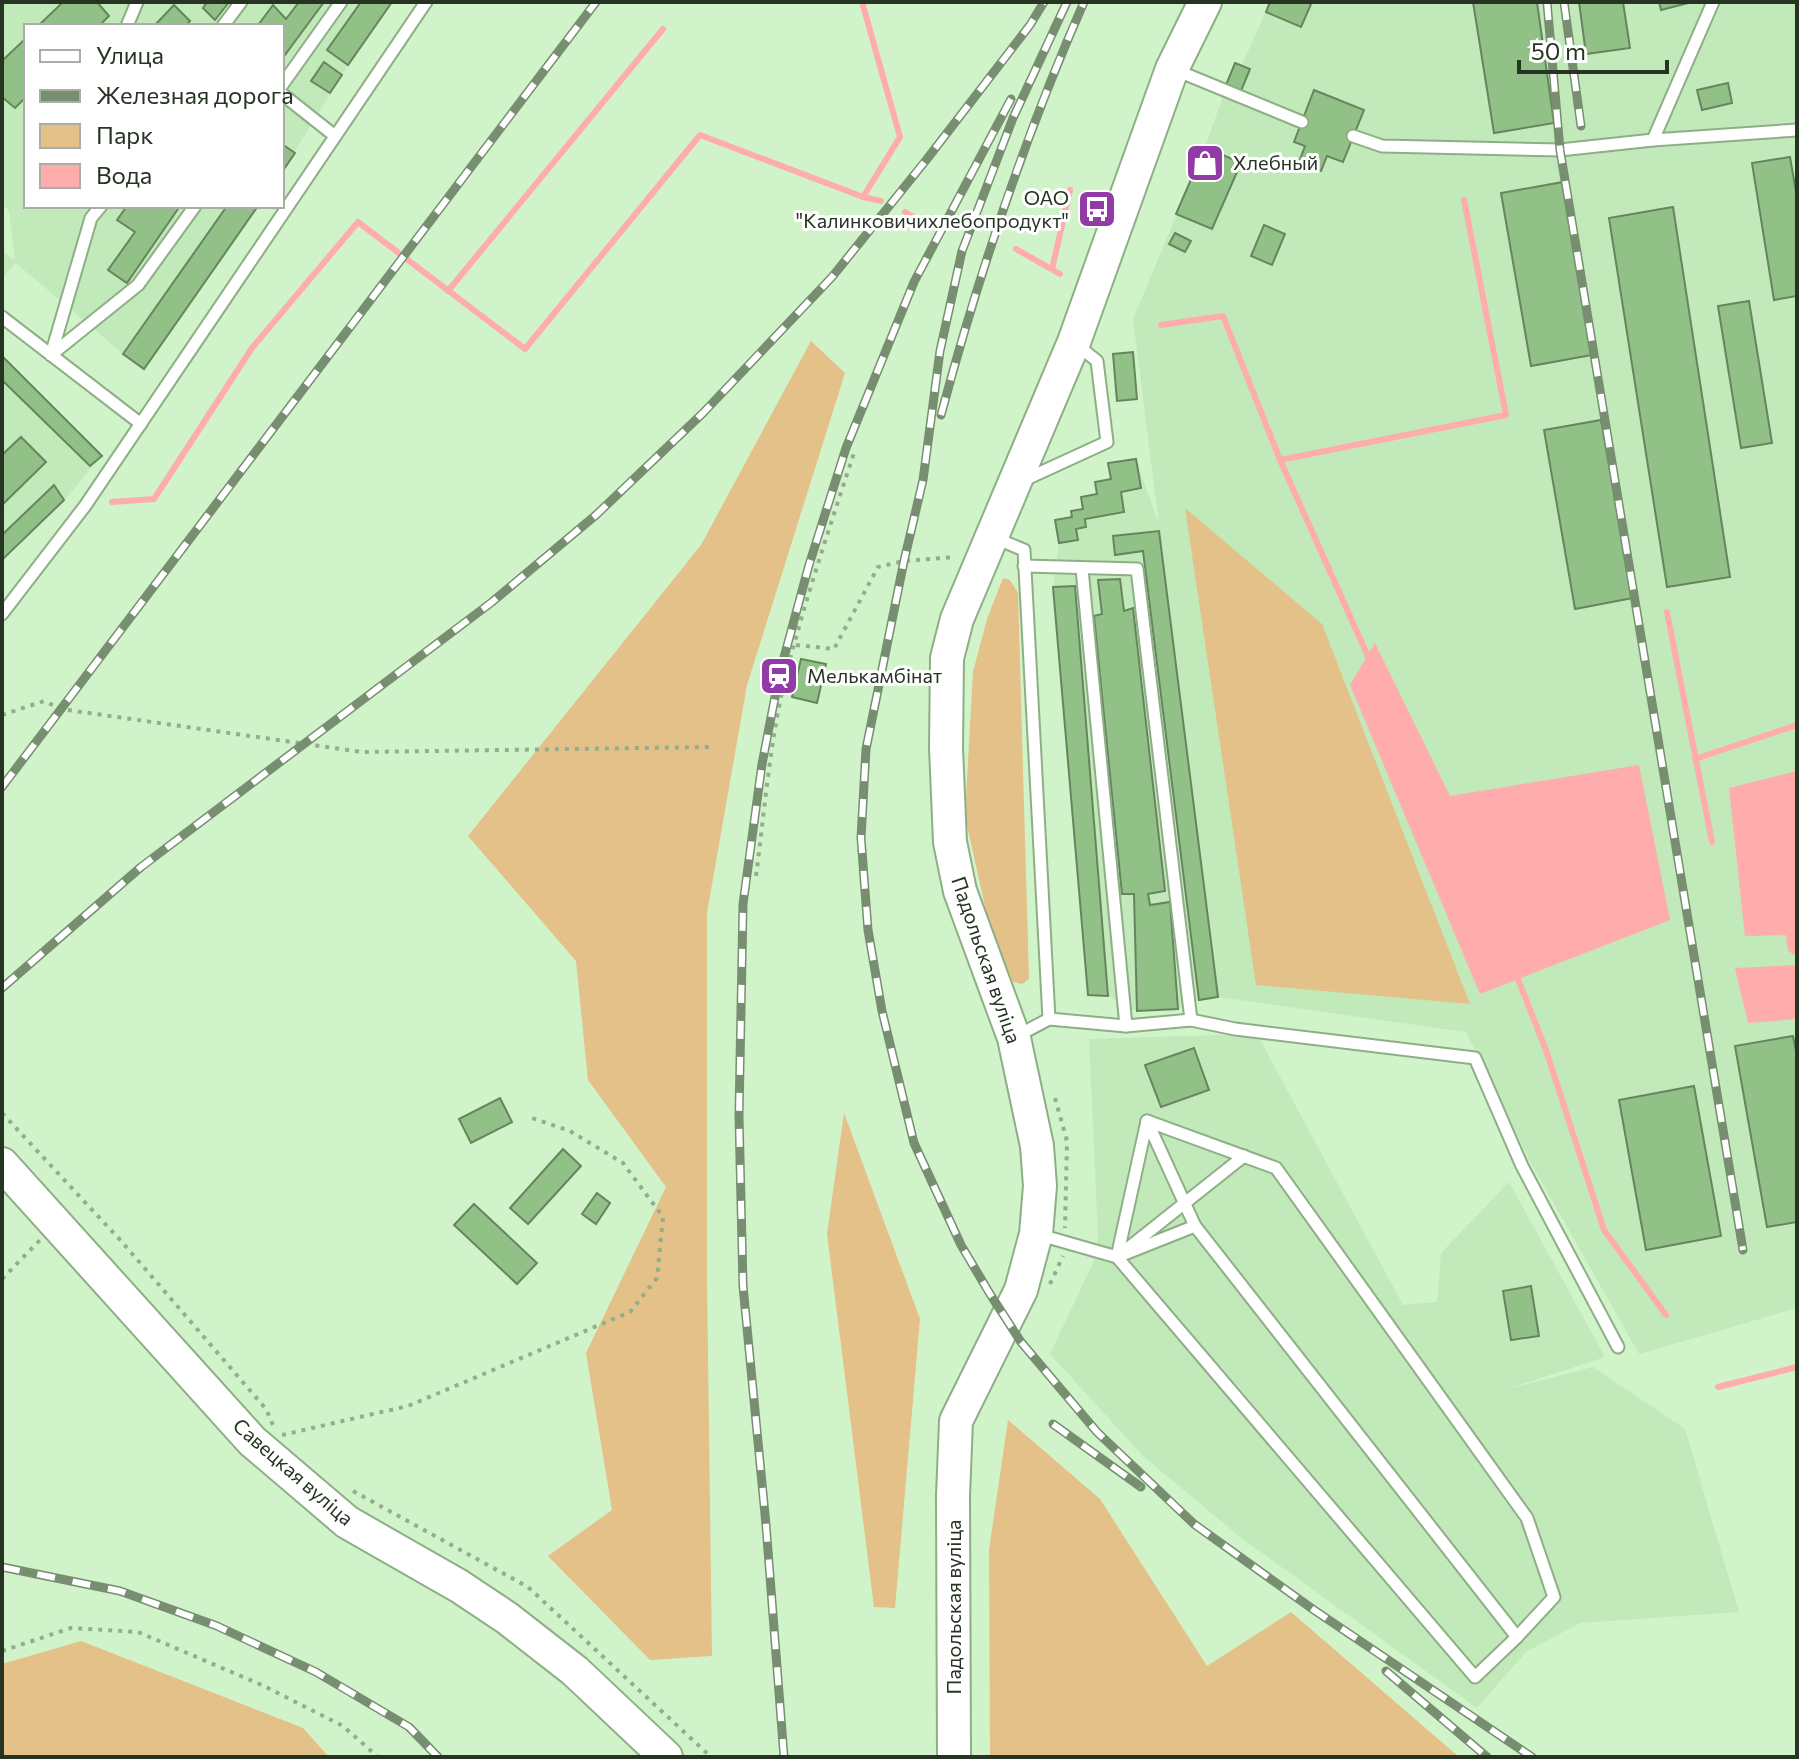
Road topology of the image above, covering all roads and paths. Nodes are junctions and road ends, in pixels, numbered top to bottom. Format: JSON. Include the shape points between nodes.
{"nodes":[{"id":1,"x":137,"y":2,"type":"edge"},
{"id":2,"x":241,"y":2,"type":"edge"},
{"id":3,"x":341,"y":2,"type":"edge"},
{"id":4,"x":426,"y":2,"type":"edge"},
{"id":5,"x":1205,"y":2,"type":"edge"},
{"id":6,"x":1713,"y":2,"type":"edge"},
{"id":7,"x":128,"y":24,"type":"edge"},
{"id":8,"x":224,"y":24,"type":"edge"},
{"id":9,"x":1172,"y":69,"type":"junction"},
{"id":10,"x":284,"y":82,"type":"edge"},
{"id":11,"x":284,"y":96,"type":"edge"},
{"id":12,"x":1302,"y":122,"type":"dead end"},
{"id":13,"x":1797,"y":130,"type":"edge"},
{"id":14,"x":335,"y":136,"type":"junction"},
{"id":15,"x":1353,"y":136,"type":"dead end"},
{"id":16,"x":1653,"y":140,"type":"junction"},
{"id":17,"x":99,"y":208,"type":"edge"},
{"id":18,"x":194,"y":208,"type":"edge"},
{"id":19,"x":2,"y":317,"type":"edge"},
{"id":20,"x":1074,"y":342,"type":"junction"},
{"id":21,"x":51,"y":355,"type":"junction"},
{"id":22,"x":141,"y":424,"type":"junction"},
{"id":23,"x":855,"y":450,"type":"dead end"},
{"id":24,"x":1014,"y":484,"type":"junction"},
{"id":25,"x":988,"y":545,"type":"junction"},
{"id":26,"x":1024,"y":566,"type":"junction"},
{"id":27,"x":1082,"y":569,"type":"junction"},
{"id":28,"x":2,"y":614,"type":"edge"},
{"id":29,"x":796,"y":645,"type":"junction"},
{"id":30,"x":2,"y":715,"type":"edge"},
{"id":31,"x":712,"y":747,"type":"dead end"},
{"id":32,"x":756,"y":876,"type":"dead end"},
{"id":33,"x":1049,"y":1019,"type":"junction"},
{"id":34,"x":1191,"y":1020,"type":"junction"},
{"id":35,"x":1126,"y":1026,"type":"junction"},
{"id":36,"x":1014,"y":1038,"type":"junction"},
{"id":37,"x":1055,"y":1098,"type":"dead end"},
{"id":38,"x":2,"y":1113,"type":"edge"},
{"id":39,"x":529,"y":1117,"type":"dead end"},
{"id":40,"x":1147,"y":1121,"type":"junction"},
{"id":41,"x":1244,"y":1156,"type":"junction"},
{"id":42,"x":2,"y":1164,"type":"edge"},
{"id":43,"x":1184,"y":1203,"type":"junction"},
{"id":44,"x":56,"y":1224,"type":"junction"},
{"id":45,"x":1195,"y":1226,"type":"junction"},
{"id":46,"x":1050,"y":1238,"type":"junction"},
{"id":47,"x":1117,"y":1257,"type":"junction"},
{"id":48,"x":2,"y":1279,"type":"edge"},
{"id":49,"x":1049,"y":1288,"type":"dead end"},
{"id":50,"x":1618,"y":1347,"type":"dead end"},
{"id":51,"x":277,"y":1436,"type":"junction"},
{"id":52,"x":288,"y":1444,"type":"dead end"},
{"id":53,"x":342,"y":1485,"type":"dead end"},
{"id":54,"x":1517,"y":1637,"type":"junction"},
{"id":55,"x":2,"y":1651,"type":"edge"},
{"id":56,"x":378,"y":1757,"type":"edge"},
{"id":57,"x":666,"y":1757,"type":"edge"},
{"id":58,"x":711,"y":1757,"type":"edge"},
{"id":59,"x":954,"y":1757,"type":"edge"}],
"edges":[{"from":1,"to":7,"type":"lane"},
{"from":2,"to":8,"type":"lane"},
{"from":3,"to":10,"type":"lane"},
{"from":4,"to":14,"type":"lane"},
{"from":5,"to":9,"type":"main road","name":"Падольская вуліца"},
{"from":6,"to":16,"type":"lane"},
{"from":9,"to":12,"type":"lane"},
{"from":9,"to":20,"type":"main road","name":"Падольская вуліца"},
{"from":11,"to":14,"type":"lane"},
{"from":13,"to":16,"type":"lane"},
{"from":14,"to":22,"type":"lane"},
{"from":15,"to":16,"type":"lane","via":[[1382,146],[1560,150]]},
{"from":17,"to":21,"type":"lane","via":[[91,218]]},
{"from":18,"to":21,"type":"lane","via":[[138,285]]},
{"from":19,"to":21,"type":"lane"},
{"from":20,"to":24,"type":"main road","name":"Падольская вуліца"},
{"from":20,"to":24,"type":"lane","via":[[1097,361],[1107,442]]},
{"from":21,"to":22,"type":"lane"},
{"from":22,"to":28,"type":"lane"},
{"from":23,"to":29,"type":"path"},
{"from":24,"to":25,"type":"main road","name":"Падольская вуліца"},
{"from":25,"to":26,"type":"lane","via":[[1024,550]]},
{"from":25,"to":29,"type":"path","via":[[878,567],[834,649]]},
{"from":25,"to":36,"type":"main road","name":"Падольская вуліца","via":[[947,658],[950,842],[960,891]]},
{"from":26,"to":27,"type":"lane"},
{"from":26,"to":33,"type":"lane"},
{"from":27,"to":34,"type":"lane","via":[[1137,569]]},
{"from":27,"to":35,"type":"lane"},
{"from":29,"to":32,"type":"path","via":[[773,747]]},
{"from":30,"to":31,"type":"path","via":[[44,701],[61,709],[362,752]]},
{"from":33,"to":35,"type":"lane"},
{"from":33,"to":36,"type":"lane"},
{"from":34,"to":35,"type":"lane"},
{"from":34,"to":50,"type":"lane","via":[[1475,1058],[1522,1166]]},
{"from":36,"to":46,"type":"main road","name":"Падольская вуліца"},
{"from":37,"to":46,"type":"path","via":[[1067,1141],[1068,1206]]},
{"from":38,"to":51,"type":"path","via":[[266,1409]]},
{"from":39,"to":51,"type":"path","via":[[570,1131],[623,1163],[663,1217],[657,1278],[630,1312],[408,1406]]},
{"from":40,"to":41,"type":"lane"},
{"from":40,"to":43,"type":"lane"},
{"from":40,"to":47,"type":"lane"},
{"from":41,"to":43,"type":"lane"},
{"from":41,"to":54,"type":"lane","via":[[1276,1168],[1527,1518],[1554,1597]]},
{"from":42,"to":44,"type":"main road","name":"Савецкая вуліца"},
{"from":43,"to":45,"type":"lane"},
{"from":43,"to":47,"type":"lane"},
{"from":44,"to":48,"type":"path"},
{"from":44,"to":57,"type":"main road","name":"Савецкая вуліца","via":[[252,1441],[347,1522],[507,1618],[575,1671]]},
{"from":45,"to":47,"type":"lane"},
{"from":45,"to":54,"type":"lane"},
{"from":46,"to":47,"type":"lane"},
{"from":46,"to":49,"type":"path","via":[[1062,1261]]},
{"from":46,"to":59,"type":"main road","name":"Падольская вуліца","via":[[956,1421]]},
{"from":47,"to":54,"type":"lane","via":[[1475,1677]]},
{"from":51,"to":52,"type":"path"},
{"from":53,"to":58,"type":"path","via":[[528,1587]]},
{"from":55,"to":56,"type":"path","via":[[71,1628],[138,1632],[343,1726]]}]}
